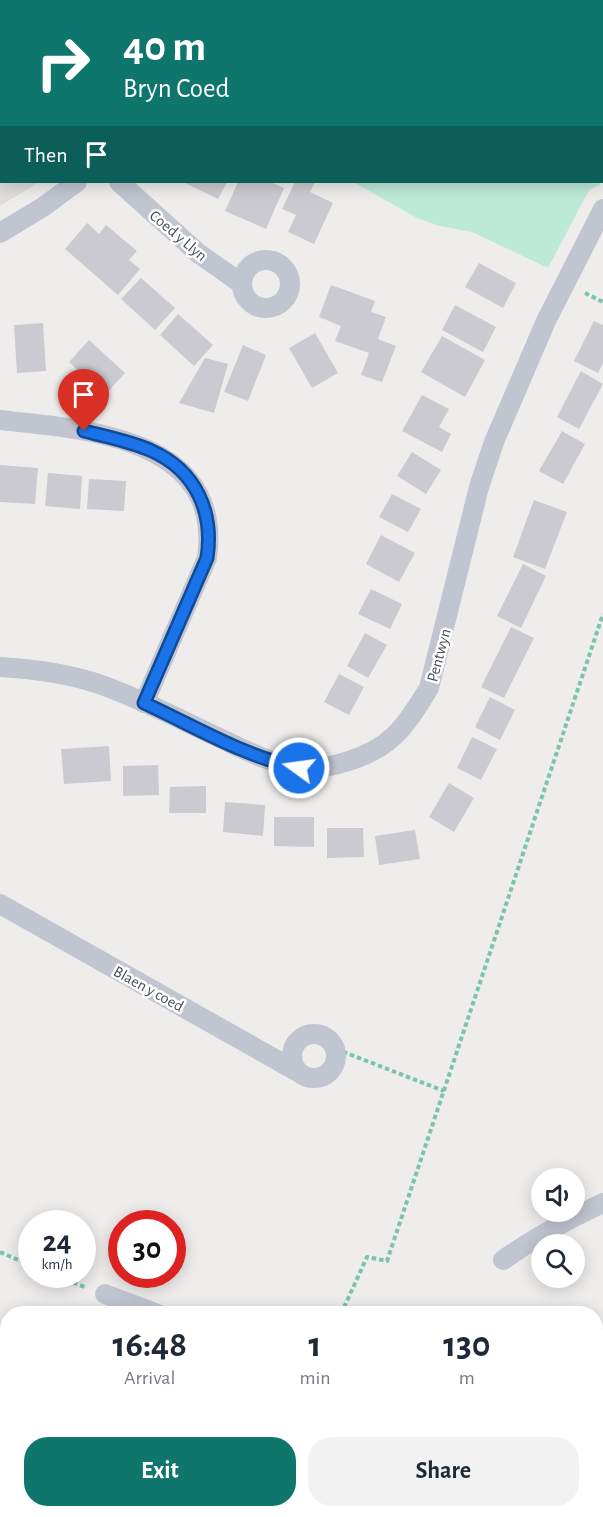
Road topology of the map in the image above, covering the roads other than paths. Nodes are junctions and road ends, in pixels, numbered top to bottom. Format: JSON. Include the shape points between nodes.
{"nodes":[{"id":1,"x":76,"y":183,"type":"edge"},
{"id":2,"x":120,"y":183,"type":"edge"},
{"id":3,"x":603,"y":209,"type":"edge"},
{"id":4,"x":0,"y":233,"type":"edge"},
{"id":5,"x":242,"y":284,"type":"dead end"},
{"id":6,"x":0,"y":420,"type":"edge"},
{"id":7,"x":0,"y":667,"type":"edge"},
{"id":8,"x":144,"y":703,"type":"junction"},
{"id":9,"x":0,"y":904,"type":"edge"},
{"id":10,"x":298,"y":1072,"type":"junction"},
{"id":11,"x":603,"y":1203,"type":"edge"},
{"id":12,"x":503,"y":1260,"type":"dead end"},
{"id":13,"x":105,"y":1294,"type":"road end"},
{"id":14,"x":137,"y":1306,"type":"edge"}],
"edges":[{"from":1,"to":4,"type":"street"},
{"from":2,"to":5,"type":"street","name":"Coed y Llyn","via":[[198,253]]},
{"from":3,"to":8,"type":"street","name":"Pentwyn","via":[[546,321],[494,442],[479,487],[429,688],[393,737],[348,762],[299,768],[257,756]]},
{"from":6,"to":8,"type":"street","via":[[84,431],[129,442],[154,452],[180,471],[201,497],[210,537],[207,558]]},
{"from":7,"to":8,"type":"street","name":"Pentwyn","via":[[66,675]]},
{"from":9,"to":10,"type":"street","name":"Blaen y coed"},
{"from":10,"to":10,"type":"street","via":[[292,1052],[305,1035],[320,1034],[333,1042],[335,1064],[326,1075],[311,1078]]},
{"from":11,"to":12,"type":"street"},
{"from":13,"to":14,"type":"street"}]}
